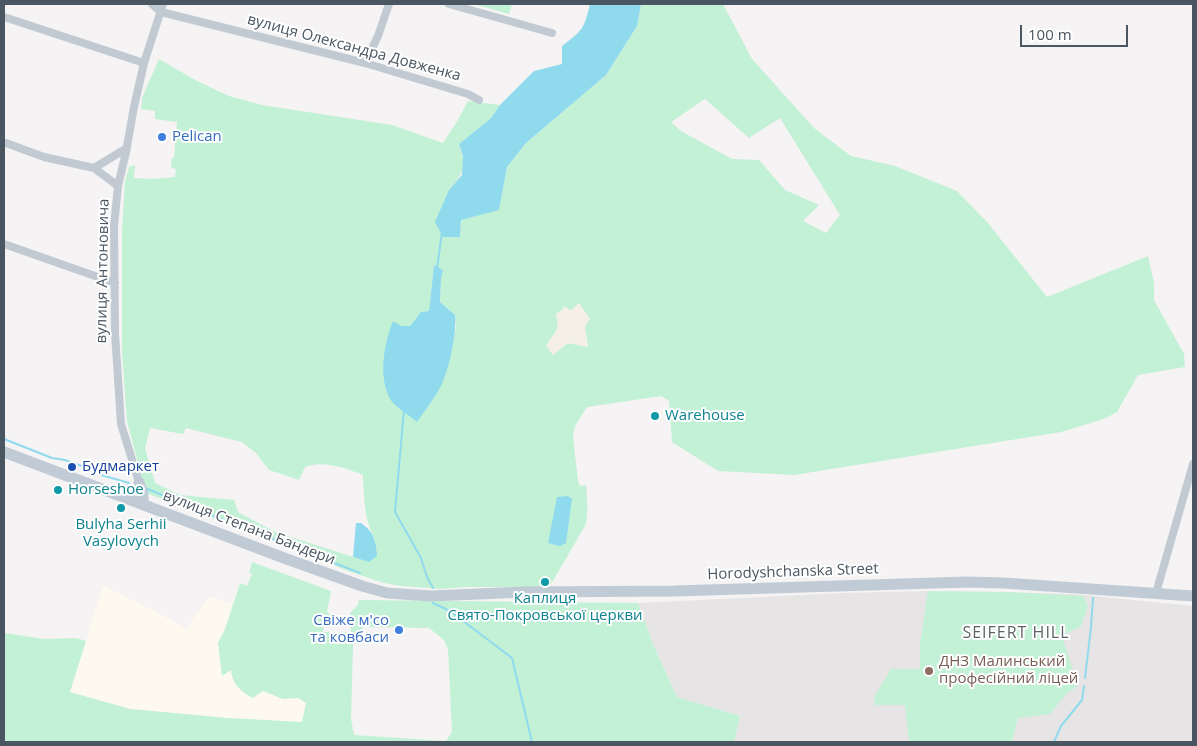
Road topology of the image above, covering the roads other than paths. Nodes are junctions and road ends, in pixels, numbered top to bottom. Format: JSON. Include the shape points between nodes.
{"nodes":[{"id":1,"x":152,"y":4,"type":"edge"},
{"id":2,"x":389,"y":4,"type":"edge"},
{"id":3,"x":449,"y":4,"type":"edge"},
{"id":4,"x":162,"y":8,"type":"edge"},
{"id":5,"x":4,"y":17,"type":"edge"},
{"id":6,"x":552,"y":33,"type":"dead end"},
{"id":7,"x":365,"y":63,"type":"junction"},
{"id":8,"x":144,"y":64,"type":"junction"},
{"id":9,"x":480,"y":100,"type":"dead end"},
{"id":10,"x":6,"y":143,"type":"dead end"},
{"id":11,"x":127,"y":148,"type":"junction"},
{"id":12,"x":94,"y":168,"type":"junction"},
{"id":13,"x":118,"y":186,"type":"junction"},
{"id":14,"x":4,"y":244,"type":"edge"},
{"id":15,"x":115,"y":283,"type":"junction"},
{"id":16,"x":4,"y":452,"type":"edge"},
{"id":17,"x":1193,"y":464,"type":"edge"},
{"id":18,"x":139,"y":482,"type":"joint"},
{"id":19,"x":143,"y":504,"type":"junction"},
{"id":20,"x":1156,"y":593,"type":"junction"},
{"id":21,"x":431,"y":596,"type":"joint"},
{"id":22,"x":1193,"y":596,"type":"edge"}],
"edges":[{"from":1,"to":4,"type":"street"},
{"from":2,"to":7,"type":"street"},
{"from":3,"to":6,"type":"street"},
{"from":4,"to":7,"type":"street","name":"вулиця Олександра Довженка"},
{"from":4,"to":8,"type":"street","name":"вулиця Антоновича"},
{"from":5,"to":8,"type":"street"},
{"from":7,"to":9,"type":"street","name":"вулиця Олександра Довженка"},
{"from":8,"to":11,"type":"street","name":"вулиця Антоновича"},
{"from":10,"to":12,"type":"street","via":[[44,157]]},
{"from":11,"to":12,"type":"street"},
{"from":11,"to":13,"type":"street","name":"вулиця Антоновича"},
{"from":12,"to":13,"type":"street"},
{"from":13,"to":15,"type":"street","name":"вулиця Антоновича","via":[[114,226]]},
{"from":14,"to":15,"type":"street"},
{"from":15,"to":18,"type":"street","name":"вулиця Антоновича","via":[[121,424]]},
{"from":16,"to":19,"type":"street","name":"вулиця Степана Бандери"},
{"from":17,"to":20,"type":"street"},
{"from":18,"to":19,"type":"street"},
{"from":19,"to":21,"type":"street","name":"вулиця Степана Бандери","via":[[362,586],[388,593]]},
{"from":20,"to":21,"type":"street","name":"Horodyshchanska Street","via":[[947,582]]},
{"from":20,"to":22,"type":"street","name":"Horodyshchanska Street"}]}
